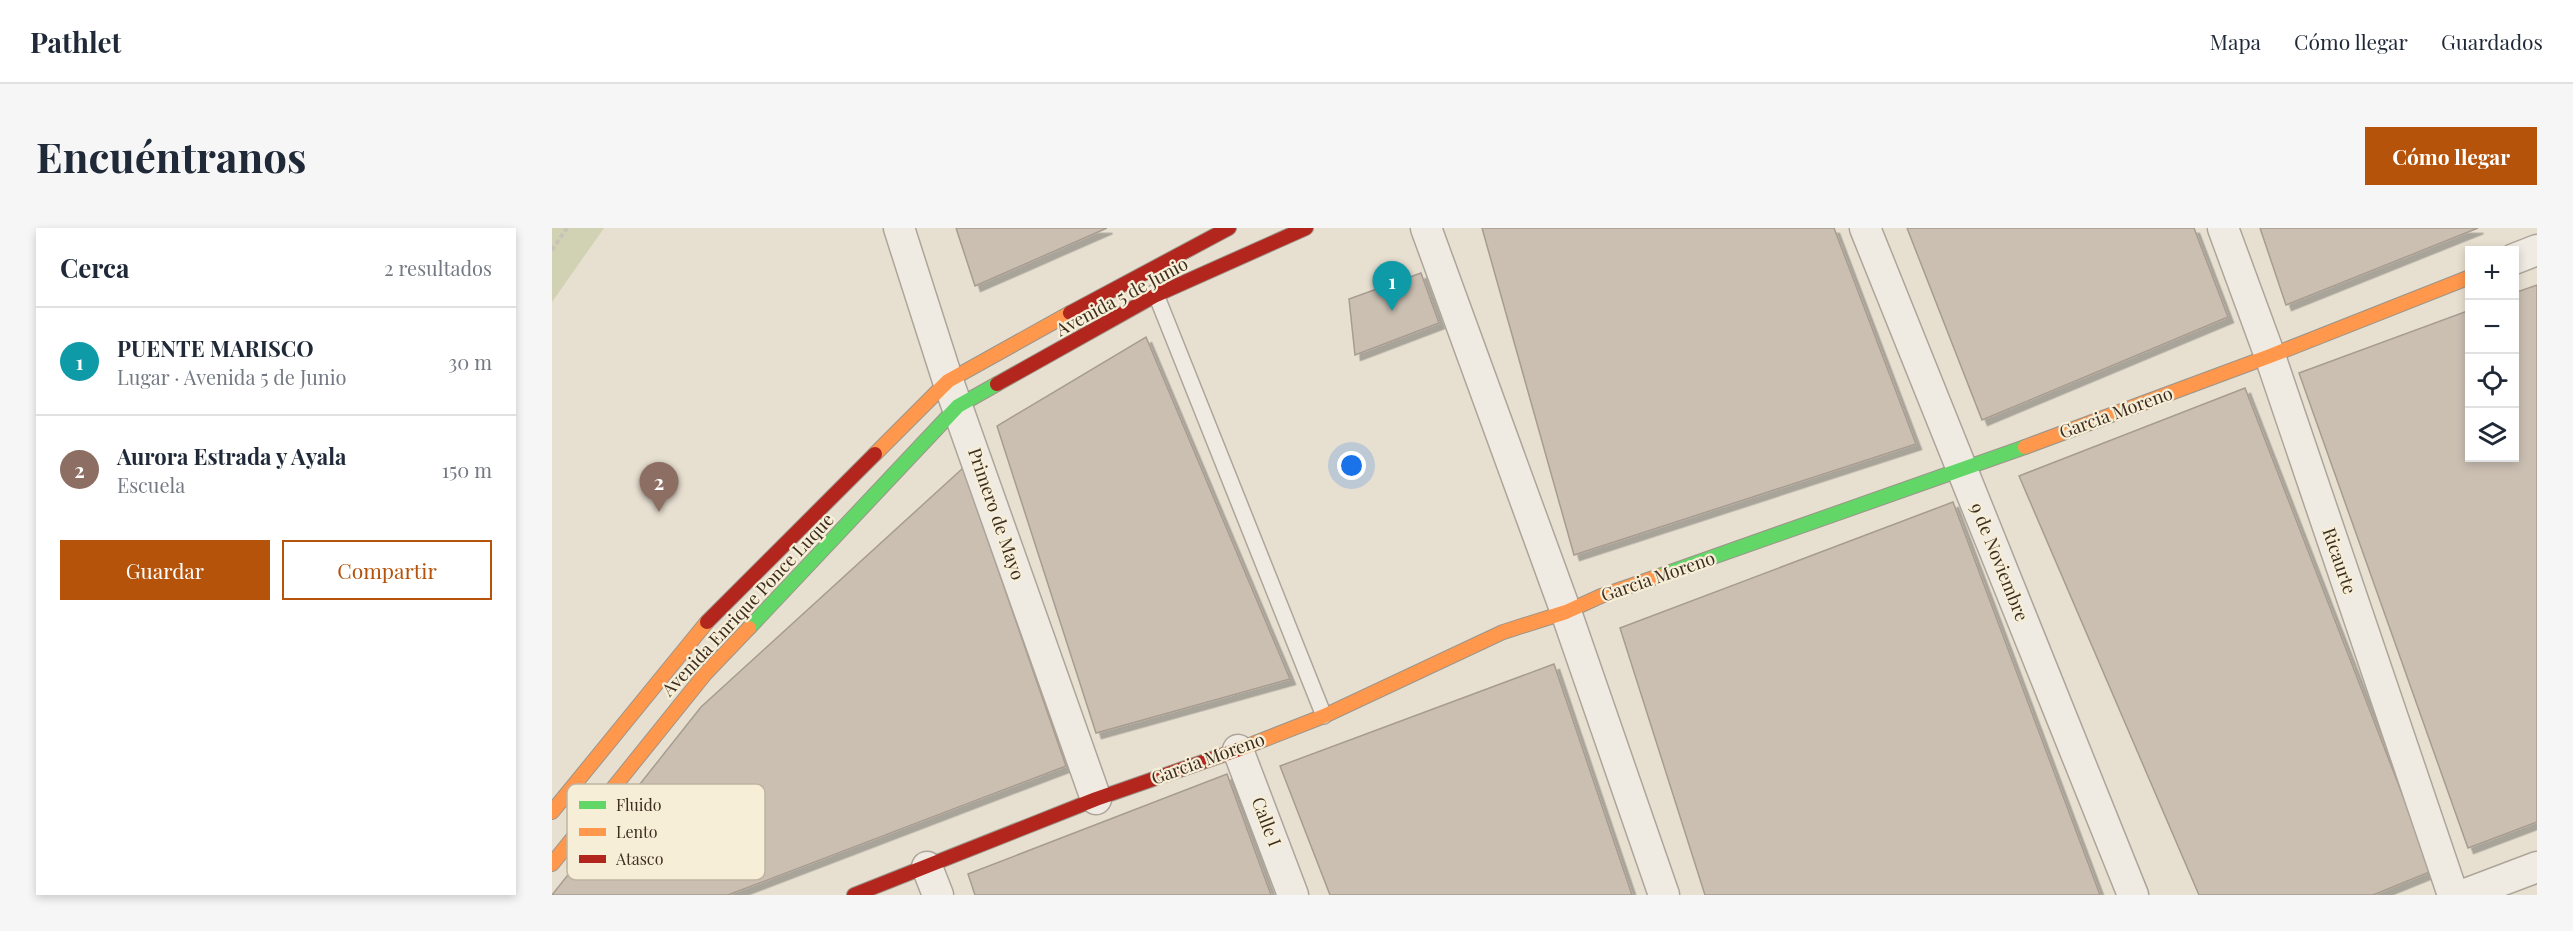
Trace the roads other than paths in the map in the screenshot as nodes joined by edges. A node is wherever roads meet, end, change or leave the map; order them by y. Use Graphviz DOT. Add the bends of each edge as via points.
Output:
graph roads {
  1 [pos="899,228"];
  2 [pos="1228,228"];
  3 [pos="1306,228"];
  4 [pos="1426,228"];
  5 [pos="1864,228"];
  6 [pos="2223,228"];
  7 [pos="2537,250"];
  8 [pos="2519,257"];
  9 [pos="1146,271"];
  10 [pos="2465,279"];
  11 [pos="1156,295"];
  12 [pos="2270,356"];
  13 [pos="953,394"];
  14 [pos="1962,470"];
  15 [pos="1566,612"];
  16 [pos="1324,716"];
  17 [pos="1238,750"];
  18 [pos="574,784"];
  19 [pos="616,784"];
  20 [pos="567,793"];
  21 [pos="1096,799"];
  22 [pos="552,812"];
  23 [pos="567,845"];
  24 [pos="552,864"];
  25 [pos="927,867"];
  26 [pos="2537,867"];
  27 [pos="854,895"];
  28 [pos="938,895"];
  29 [pos="1293,895"];
  30 [pos="1664,895"];
  31 [pos="2133,895"];
  32 [pos="2453,895"];
  33 [pos="2463,895"];
  1 -- 13 [label="street, Primero de Mayo"];
  2 -- 9 [label="main road, Avenida 5 de Junio"];
  3 -- 11 [label="main road, Avenida 5 de Junio"];
  4 -- 15 [label="street"];
  5 -- 14 [label="street, 9 de Noviembre"];
  6 -- 12 [label="street, Ricaurte"];
  7 -- 8 [label="street"];
  9 -- 11 [label="lane"];
  9 -- 13 [label="main road, Avenida 5 de Junio"];
  10 -- 12 [label="main road, Garcia Moreno"];
  11 -- 13 [label="main road, Avenida 5 de Junio"];
  11 -- 16 [label="lane"];
  12 -- 14 [label="main road, Garcia Moreno"];
  12 -- 32 [label="street, Ricaurte"];
  13 -- 18 [label="main road, Avenida Enrique Ponce Luque" via="723,604"];
  13 -- 19 [label="main road, Avenida Enrique Ponce Luque" via="705,674"];
  13 -- 21 [label="street, Primero de Mayo"];
  14 -- 15 [label="main road, Garcia Moreno" via="1601,596"];
  14 -- 31 [label="street, 9 de Noviembre"];
  15 -- 16 [label="main road, Garcia Moreno" via="1503,632"];
  15 -- 30 [label="street"];
  16 -- 17 [label="main road, Garcia Moreno"];
  17 -- 21 [label="main road, Garcia Moreno"];
  17 -- 29 [label="street, Calle I"];
  20 -- 22 [label="main road, Avenida Enrique Ponce Luque"];
  21 -- 25 [label="main road, Garcia Moreno"];
  23 -- 24 [label="main road, Avenida Enrique Ponce Luque"];
  25 -- 27 [label="main road, Garcia Moreno"];
  25 -- 28 [label="street"];
  26 -- 33 [label="street"];
}
